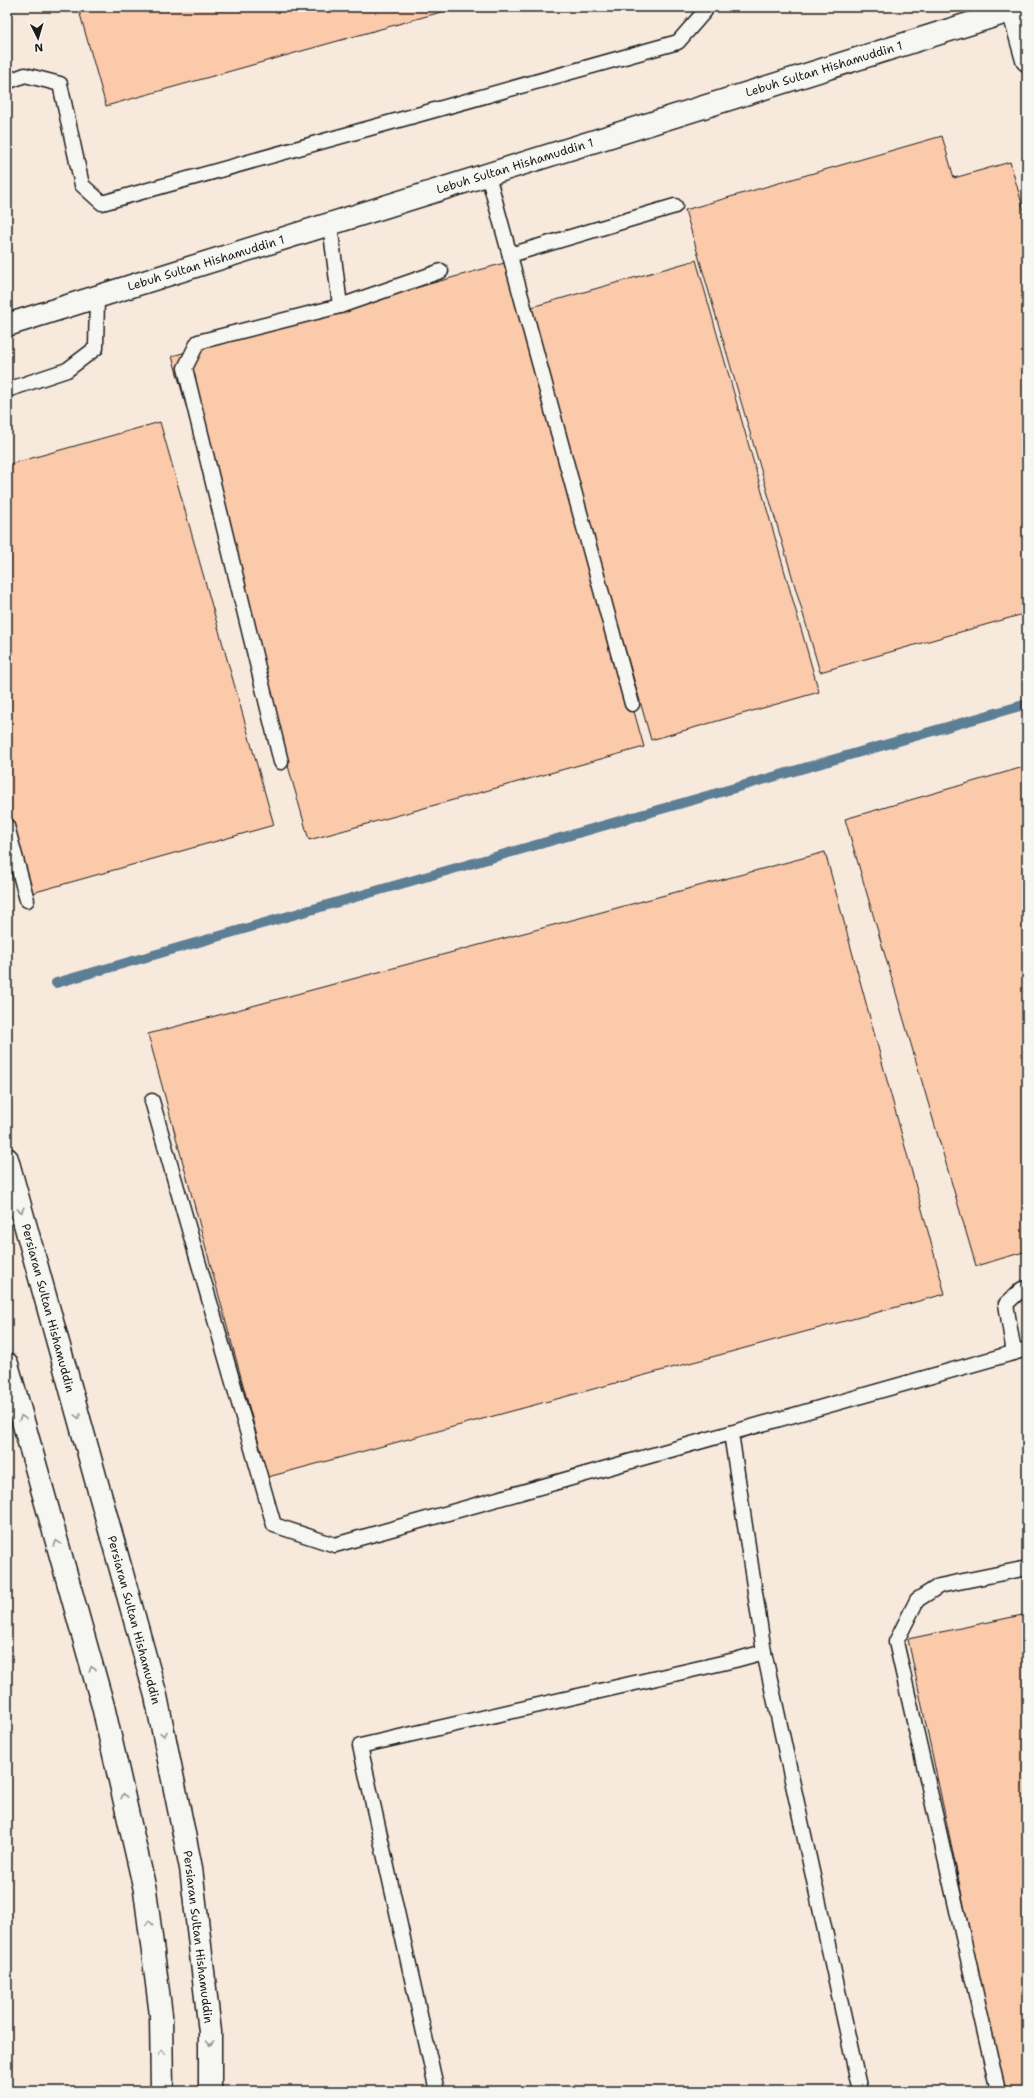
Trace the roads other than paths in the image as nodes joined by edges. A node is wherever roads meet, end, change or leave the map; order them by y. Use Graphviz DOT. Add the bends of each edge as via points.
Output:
graph roads {
  1 [pos="705,7"];
  2 [pos="1018,8"];
  3 [pos="1027,60"];
  4 [pos="7,82"];
  5 [pos="488,174"];
  6 [pos="675,206"];
  7 [pos="330,224"];
  8 [pos="510,255"];
  9 [pos="441,271"];
  10 [pos="97,297"];
  11 [pos="340,306"];
  12 [pos="7,325"];
  13 [pos="7,390"];
  14 [pos="632,704"];
  15 [pos="281,762"];
  16 [pos="7,826"];
  17 [pos="27,900"];
  18 [pos="152,1101"];
  19 [pos="7,1158"];
  20 [pos="1027,1288"];
  21 [pos="1020,1351"];
  22 [pos="7,1364"];
  23 [pos="731,1433"];
  24 [pos="1027,1568"];
  25 [pos="764,1652"];
  26 [pos="162,2091"];
  27 [pos="210,2091"];
  28 [pos="437,2091"];
  29 [pos="860,2091"];
  30 [pos="998,2091"];
  1 -- 4 [label="lane" via="705,11 678,42 102,203 82,185 60,84 25,75"];
  2 -- 3 [label="street"];
  2 -- 5 [label="street, Lebuh Sultan Hishamuddin 1"];
  5 -- 7 [label="street, Lebuh Sultan Hishamuddin 1"];
  5 -- 8 [label="lane"];
  6 -- 8 [label="lane"];
  7 -- 10 [label="street, Lebuh Sultan Hishamuddin 1"];
  7 -- 11 [label="lane"];
  8 -- 14 [label="lane"];
  9 -- 11 [label="lane"];
  10 -- 12 [label="street, Lebuh Sultan Hishamuddin 1"];
  10 -- 13 [label="lane" via="96,348 67,370"];
  11 -- 15 [label="lane" via="198,342 185,368"];
  16 -- 17 [label="lane"];
  18 -- 23 [label="lane" via="274,1525 335,1545"];
  19 -- 27 [label="street, Persiaran Sultan Hishamuddin, one-way" via="156,1696 191,1868 210,2032"];
  20 -- 21 [label="lane" via="1022,1289 1006,1304"];
  21 -- 23 [label="lane"];
  26 -- 22 [label="street, one-way" via="162,2015 145,1890 103,1706"];
  23 -- 25 [label="lane"];
  24 -- 30 [label="lane" via="939,1586 917,1600 896,1642"];
  25 -- 28 [label="lane" via="360,1746"];
  25 -- 29 [label="lane"];
}
